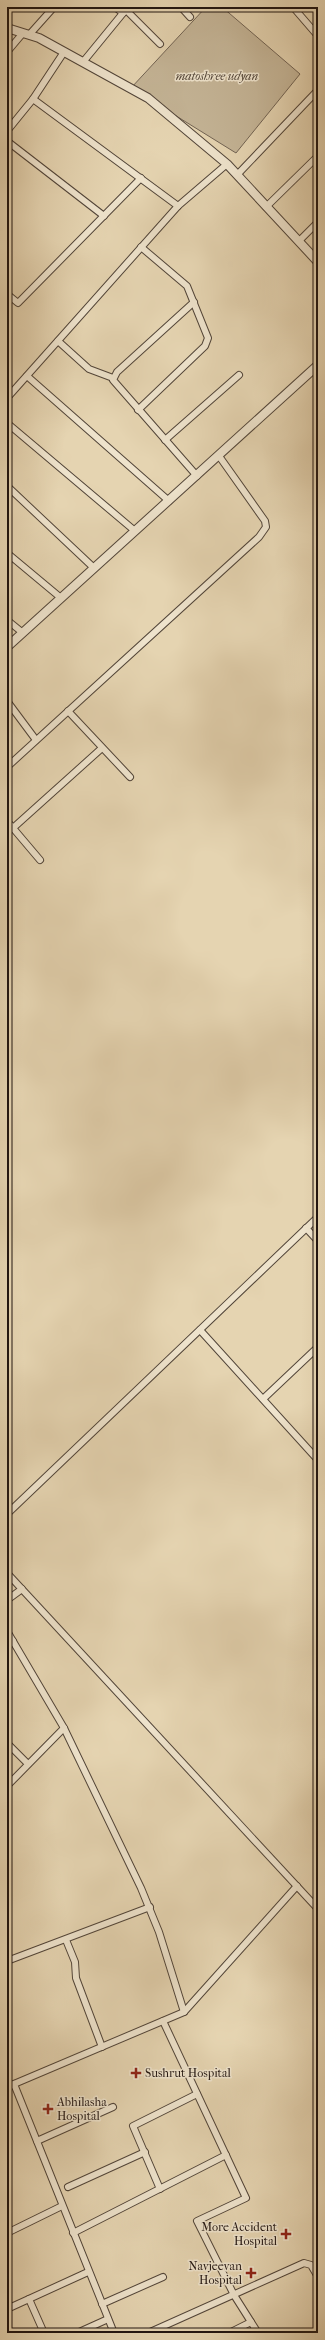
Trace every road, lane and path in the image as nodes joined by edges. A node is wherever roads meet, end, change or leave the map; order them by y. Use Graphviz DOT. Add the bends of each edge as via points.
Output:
graph roads {
  1 [pos="54,7"];
  2 [pos="115,7"];
  3 [pos="181,7"];
  4 [pos="293,7"];
  5 [pos="126,10"];
  6 [pos="190,17"];
  7 [pos="7,28"];
  8 [pos="316,28"];
  9 [pos="26,34"];
  10 [pos="318,36"];
  11 [pos="160,44"];
  12 [pos="7,52"];
  13 [pos="64,52"];
  14 [pos="83,62"];
  15 [pos="318,90"];
  16 [pos="33,99"];
  17 [pos="7,131"];
  18 [pos="7,141"];
  19 [pos="318,156"];
  20 [pos="227,164"];
  21 [pos="237,175"];
  22 [pos="141,178"];
  23 [pos="178,206"];
  24 [pos="266,207"];
  25 [pos="104,216"];
  26 [pos="318,222"];
  27 [pos="299,241"];
  28 [pos="142,247"];
  29 [pos="318,262"];
  30 [pos="7,294"];
  31 [pos="194,302"];
  32 [pos="58,341"];
  33 [pos="318,365"];
  34 [pos="239,375"];
  35 [pos="27,376"];
  36 [pos="113,378"];
  37 [pos="7,387"];
  38 [pos="13,392"];
  39 [pos="7,398"];
  40 [pos="138,410"];
  41 [pos="7,423"];
  42 [pos="165,440"];
  43 [pos="219,456"];
  44 [pos="197,476"];
  45 [pos="7,486"];
  46 [pos="169,501"];
  47 [pos="135,531"];
  48 [pos="7,553"];
  49 [pos="94,568"];
  50 [pos="61,598"];
  51 [pos="7,620"];
  52 [pos="23,633"];
  53 [pos="7,647"];
  54 [pos="7,701"];
  55 [pos="68,711"];
  56 [pos="36,740"];
  57 [pos="102,748"];
  58 [pos="7,767"];
  59 [pos="130,777"];
  60 [pos="7,821"];
  61 [pos="13,828"];
  62 [pos="40,860"];
  63 [pos="318,1217"];
  64 [pos="306,1228"];
  65 [pos="318,1241"];
  66 [pos="200,1330"];
  67 [pos="318,1347"];
  68 [pos="263,1399"];
  69 [pos="318,1460"];
  70 [pos="7,1514"];
  71 [pos="7,1573"];
  72 [pos="22,1589"];
  73 [pos="7,1600"];
  74 [pos="7,1631"];
  75 [pos="13,1641"];
  76 [pos="7,1646"];
  77 [pos="64,1728"];
  78 [pos="7,1742"];
  79 [pos="28,1764"];
  80 [pos="7,1786"];
  81 [pos="297,1886"];
  82 [pos="150,1908"];
  83 [pos="318,1908"];
  84 [pos="66,1940"];
  85 [pos="7,1962"];
  86 [pos="184,2012"];
  87 [pos="163,2020"];
  88 [pos="102,2047"];
  89 [pos="14,2084"];
  90 [pos="7,2088"];
  91 [pos="197,2094"];
  92 [pos="113,2107"];
  93 [pos="37,2141"];
  94 [pos="145,2152"];
  95 [pos="226,2155"];
  96 [pos="68,2187"];
  97 [pos="160,2189"];
  98 [pos="62,2206"];
  99 [pos="7,2232"];
  100 [pos="73,2233"];
  101 [pos="88,2272"];
  102 [pos="163,2277"];
  103 [pos="318,2277"];
  104 [pos="234,2295"];
  105 [pos="29,2299"];
  106 [pos="102,2304"];
  107 [pos="7,2309"];
  108 [pos="108,2319"];
  109 [pos="251,2322"];
  110 [pos="44,2333"];
  111 [pos="77,2333"];
  112 [pos="114,2333"];
  113 [pos="148,2333"];
  114 [pos="229,2333"];
  115 [pos="258,2333"];
  1 -- 9 [label="street"];
  2 -- 5 [label="street"];
  3 -- 6 [label="street"];
  4 -- 8 [label="street"];
  5 -- 11 [label="street"];
  5 -- 14 [label="street"];
  7 -- 9 [label="street"];
  8 -- 10 [label="street"];
  9 -- 12 [label="street"];
  9 -- 13 [label="street"];
  13 -- 14 [label="street"];
  13 -- 16 [label="street"];
  14 -- 20 [label="street" via="148,98"];
  15 -- 21 [label="street"];
  16 -- 17 [label="street"];
  16 -- 22 [label="street"];
  18 -- 25 [label="street"];
  19 -- 24 [label="street"];
  20 -- 21 [label="street"];
  20 -- 23 [label="street"];
  21 -- 24 [label="street"];
  22 -- 23 [label="street"];
  22 -- 25 [label="street"];
  23 -- 28 [label="street"];
  24 -- 27 [label="street"];
  25 -- 30 [label="street" via="18,303"];
  26 -- 27 [label="street"];
  27 -- 29 [label="street"];
  28 -- 31 [label="street" via="183,280"];
  28 -- 32 [label="street"];
  31 -- 36 [label="street"];
  31 -- 40 [label="street" via="208,342"];
  32 -- 35 [label="street"];
  32 -- 36 [label="street" via="89,369"];
  33 -- 43 [label="street"];
  34 -- 42 [label="street"];
  35 -- 38 [label="street"];
  35 -- 46 [label="street"];
  36 -- 40 [label="street" via="115,384"];
  37 -- 38 [label="street"];
  38 -- 39 [label="street"];
  40 -- 42 [label="street"];
  41 -- 47 [label="street"];
  42 -- 44 [label="street"];
  43 -- 44 [label="street"];
  43 -- 55 [label="street" via="265,521 266,527 259,537"];
  44 -- 46 [label="street"];
  45 -- 49 [label="street"];
  46 -- 47 [label="street"];
  47 -- 49 [label="street"];
  48 -- 50 [label="street"];
  49 -- 50 [label="street"];
  50 -- 52 [label="street"];
  51 -- 52 [label="street"];
  52 -- 53 [label="street"];
  54 -- 56 [label="street"];
  55 -- 56 [label="street"];
  55 -- 57 [label="street"];
  56 -- 58 [label="street"];
  57 -- 59 [label="street"];
  57 -- 61 [label="street"];
  60 -- 61 [label="street"];
  61 -- 62 [label="street"];
  63 -- 64 [label="street"];
  64 -- 65 [label="street"];
  64 -- 66 [label="street"];
  66 -- 68 [label="street"];
  66 -- 70 [label="street"];
  67 -- 68 [label="street"];
  68 -- 69 [label="street"];
  71 -- 72 [label="street"];
  72 -- 73 [label="street"];
  72 -- 81 [label="street"];
  74 -- 75 [label="street"];
  75 -- 76 [label="street"];
  75 -- 77 [label="street"];
  77 -- 79 [label="street"];
  77 -- 82 [label="street"];
  78 -- 79 [label="street"];
  79 -- 80 [label="street"];
  81 -- 83 [label="street"];
  81 -- 86 [label="street"];
  82 -- 84 [label="street"];
  82 -- 86 [label="street"];
  84 -- 85 [label="street"];
  84 -- 88 [label="street" via="75,1962 76,1978"];
  86 -- 87 [label="street"];
  87 -- 88 [label="street"];
  87 -- 91 [label="street"];
  88 -- 89 [label="street"];
  89 -- 90 [label="street"];
  89 -- 93 [label="street"];
  91 -- 94 [label="street" via="133,2126"];
  91 -- 95 [label="street"];
  92 -- 93 [label="street"];
  93 -- 98 [label="street"];
  94 -- 96 [label="street"];
  94 -- 97 [label="street"];
  95 -- 97 [label="street"];
  95 -- 104 [label="street" via="246,2198 198,2221"];
  97 -- 100 [label="street"];
  98 -- 99 [label="street"];
  98 -- 100 [label="street"];
  100 -- 101 [label="street"];
  101 -- 105 [label="street"];
  101 -- 106 [label="street"];
  102 -- 106 [label="street"];
  103 -- 104 [label="street" via="311,2265 304,2263"];
  104 -- 109 [label="street"];
  104 -- 113 [label="street"];
  105 -- 107 [label="street"];
  105 -- 110 [label="street"];
  106 -- 108 [label="street"];
  108 -- 111 [label="street"];
  108 -- 112 [label="street"];
  109 -- 114 [label="street"];
  109 -- 115 [label="street"];
}
